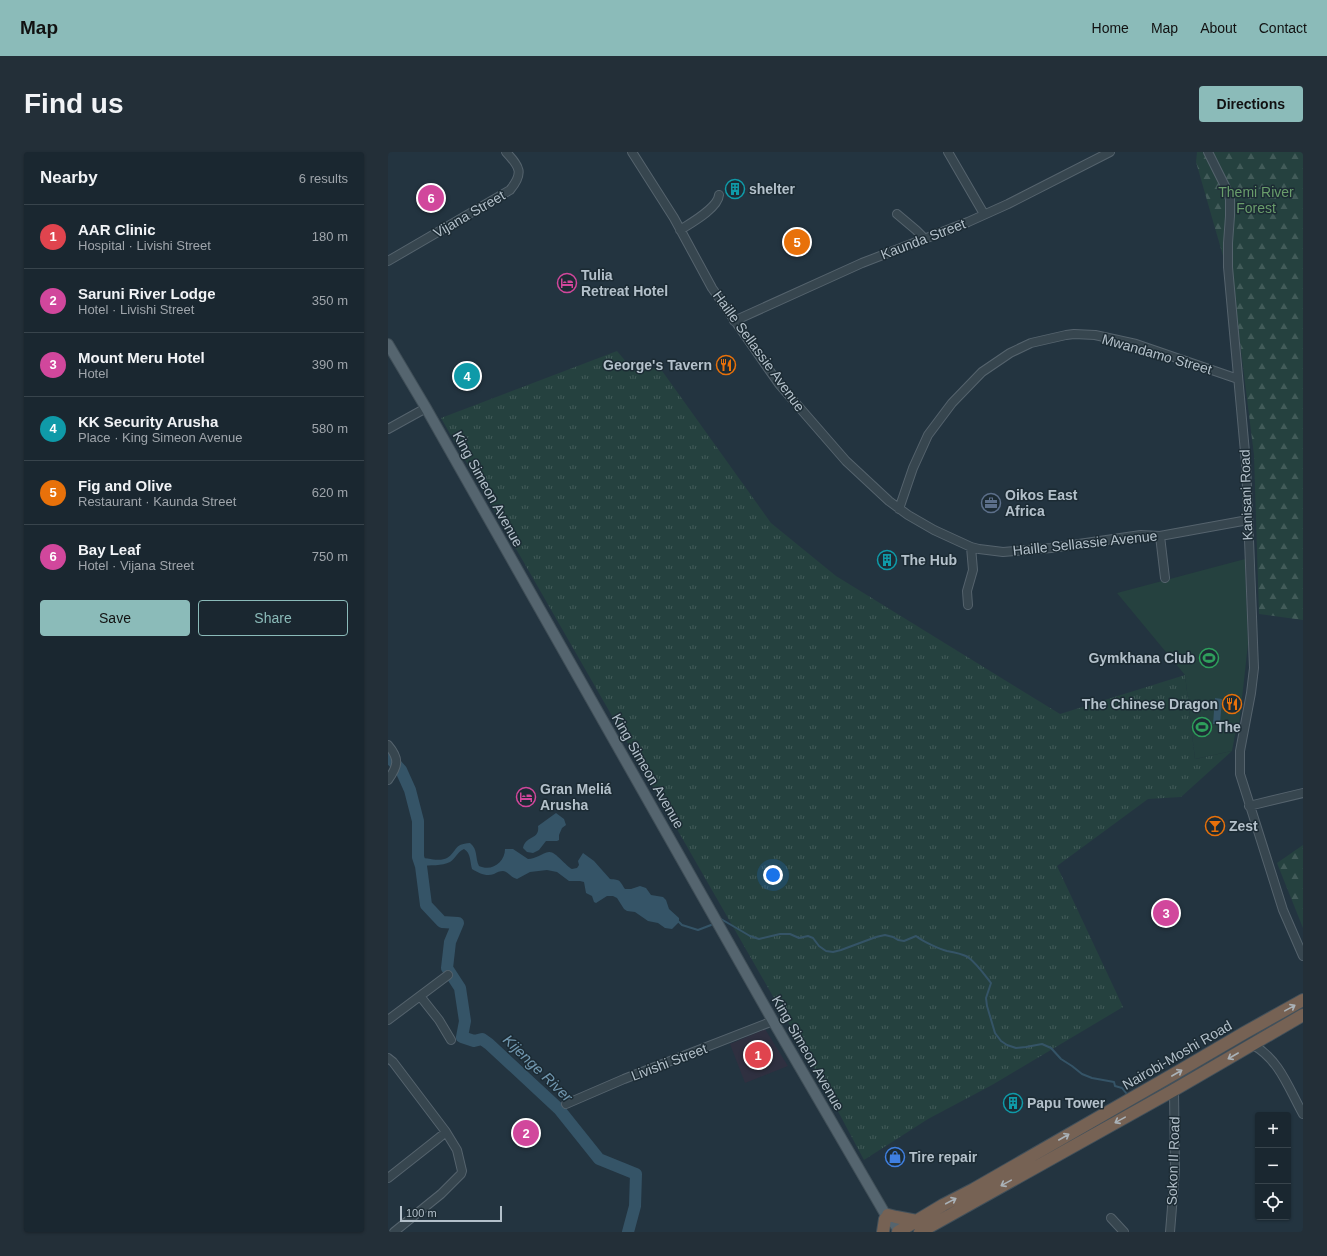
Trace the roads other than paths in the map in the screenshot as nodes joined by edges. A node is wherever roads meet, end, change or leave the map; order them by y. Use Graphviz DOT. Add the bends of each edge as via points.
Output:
graph roads {
  1 [pos="506,152"];
  2 [pos="632,152"];
  3 [pos="948,152"];
  4 [pos="1110,152"];
  5 [pos="1208,152"];
  6 [pos="718,195"];
  7 [pos="897,214"];
  8 [pos="984,214"];
  9 [pos="680,230"];
  10 [pos="924,238"];
  11 [pos="388,261"];
  12 [pos="734,321"];
  13 [pos="388,344"];
  14 [pos="1238,379"];
  15 [pos="426,408"];
  16 [pos="388,429"];
  17 [pos="899,509"];
  18 [pos="1248,520"];
  19 [pos="1160,536"];
  20 [pos="972,547"];
  21 [pos="1165,578"];
  22 [pos="968,606"];
  23 [pos="388,745"];
  24 [pos="388,780"];
  25 [pos="1303,793"];
  26 [pos="1249,806"];
  27 [pos="1303,956"];
  28 [pos="448,975"];
  29 [pos="420,996"];
  30 [pos="1303,1000"];
  31 [pos="1303,1015"];
  32 [pos="388,1020"];
  33 [pos="773,1021"];
  34 [pos="451,1040"];
  35 [pos="1253,1045"];
  36 [pos="388,1058"];
  37 [pos="1174,1090"];
  38 [pos="566,1104"];
  39 [pos="1303,1114"];
  40 [pos="446,1132"];
  41 [pos="388,1178"];
  42 [pos="886,1215"];
  43 [pos="1111,1218"];
  44 [pos="918,1226"];
  45 [pos="394,1232"];
  46 [pos="883,1232"];
  47 [pos="891,1232"];
  48 [pos="899,1232"];
  49 [pos="1124,1232"];
  50 [pos="1170,1232"];
  1 -- 11 [label="street, Vijana Street" via="520,174 510,190"];
  2 -- 9 [label="street, Haille Sellassie Avenue"];
  3 -- 8 [label="street"];
  4 -- 8 [label="street, Kaunda Street" via="1036,191"];
  5 -- 14 [label="street, Kanisani Road" via="1230,199 1228,267"];
  6 -- 9 [label="street" via="713,207"];
  7 -- 10 [label="street"];
  8 -- 10 [label="street, Kaunda Street"];
  9 -- 12 [label="street, Haille Sellassie Avenue" via="704,275"];
  10 -- 12 [label="street, Kaunda Street"];
  12 -- 17 [label="street, Haille Sellassie Avenue" via="779,384 813,424 874,488"];
  13 -- 15 [label="main road, King Simeon Avenue"];
  14 -- 17 [label="street, Mwandamo Street" via="1136,344 1095,335 1070,334 1031,343 1010,353 982,372 952,403 928,435"];
  14 -- 18 [label="street, Kanisani Road" via="1246,463"];
  15 -- 16 [label="street"];
  15 -- 33 [label="main road, King Simeon Avenue"];
  17 -- 20 [label="street, Haille Sellassie Avenue" via="934,530"];
  18 -- 19 [label="street, Haille Sellassie Avenue"];
  18 -- 26 [label="street, Kanisani Road" via="1254,668 1240,751 1240,774"];
  19 -- 20 [label="street, Haille Sellassie Avenue" via="1141,536 1020,551 992,551"];
  19 -- 21 [label="street"];
  20 -- 22 [label="street" via="973,570 968,591"];
  23 -- 24 [label="street" via="397,760 394,772"];
  25 -- 26 [label="street"];
  26 -- 27 [label="street, Kanisani Road" via="1262,839 1283,910"];
  28 -- 29 [label="street"];
  29 -- 32 [label="street"];
  29 -- 34 [label="street"];
  44 -- 30 [label="highway, Nairobi-Moshi Road, one-way" via="943,1205"];
  31 -- 35 [label="highway, Nairobi-Moshi Road"];
  33 -- 38 [label="street, Livishi Street"];
  33 -- 42 [label="main road, King Simeon Avenue"];
  35 -- 37 [label="highway, Nairobi-Moshi Road, one-way"];
  35 -- 39 [label="street" via="1273,1060"];
  36 -- 40 [label="street"];
  37 -- 44 [label="highway, Nairobi-Moshi Road, one-way"];
  37 -- 50 [label="street, Sokon II Road" via="1175,1170"];
  40 -- 41 [label="street"];
  40 -- 45 [label="street" via="457,1150 462,1167 460,1174 441,1194"];
  42 -- 44 [label="highway"];
  42 -- 46 [label="highway"];
  42 -- 47 [label="main road"];
  42 -- 48 [label="main road"];
  43 -- 49 [label="street"];
  44 -- 48 [label="highway, Nairobi-Moshi Road"];
}
